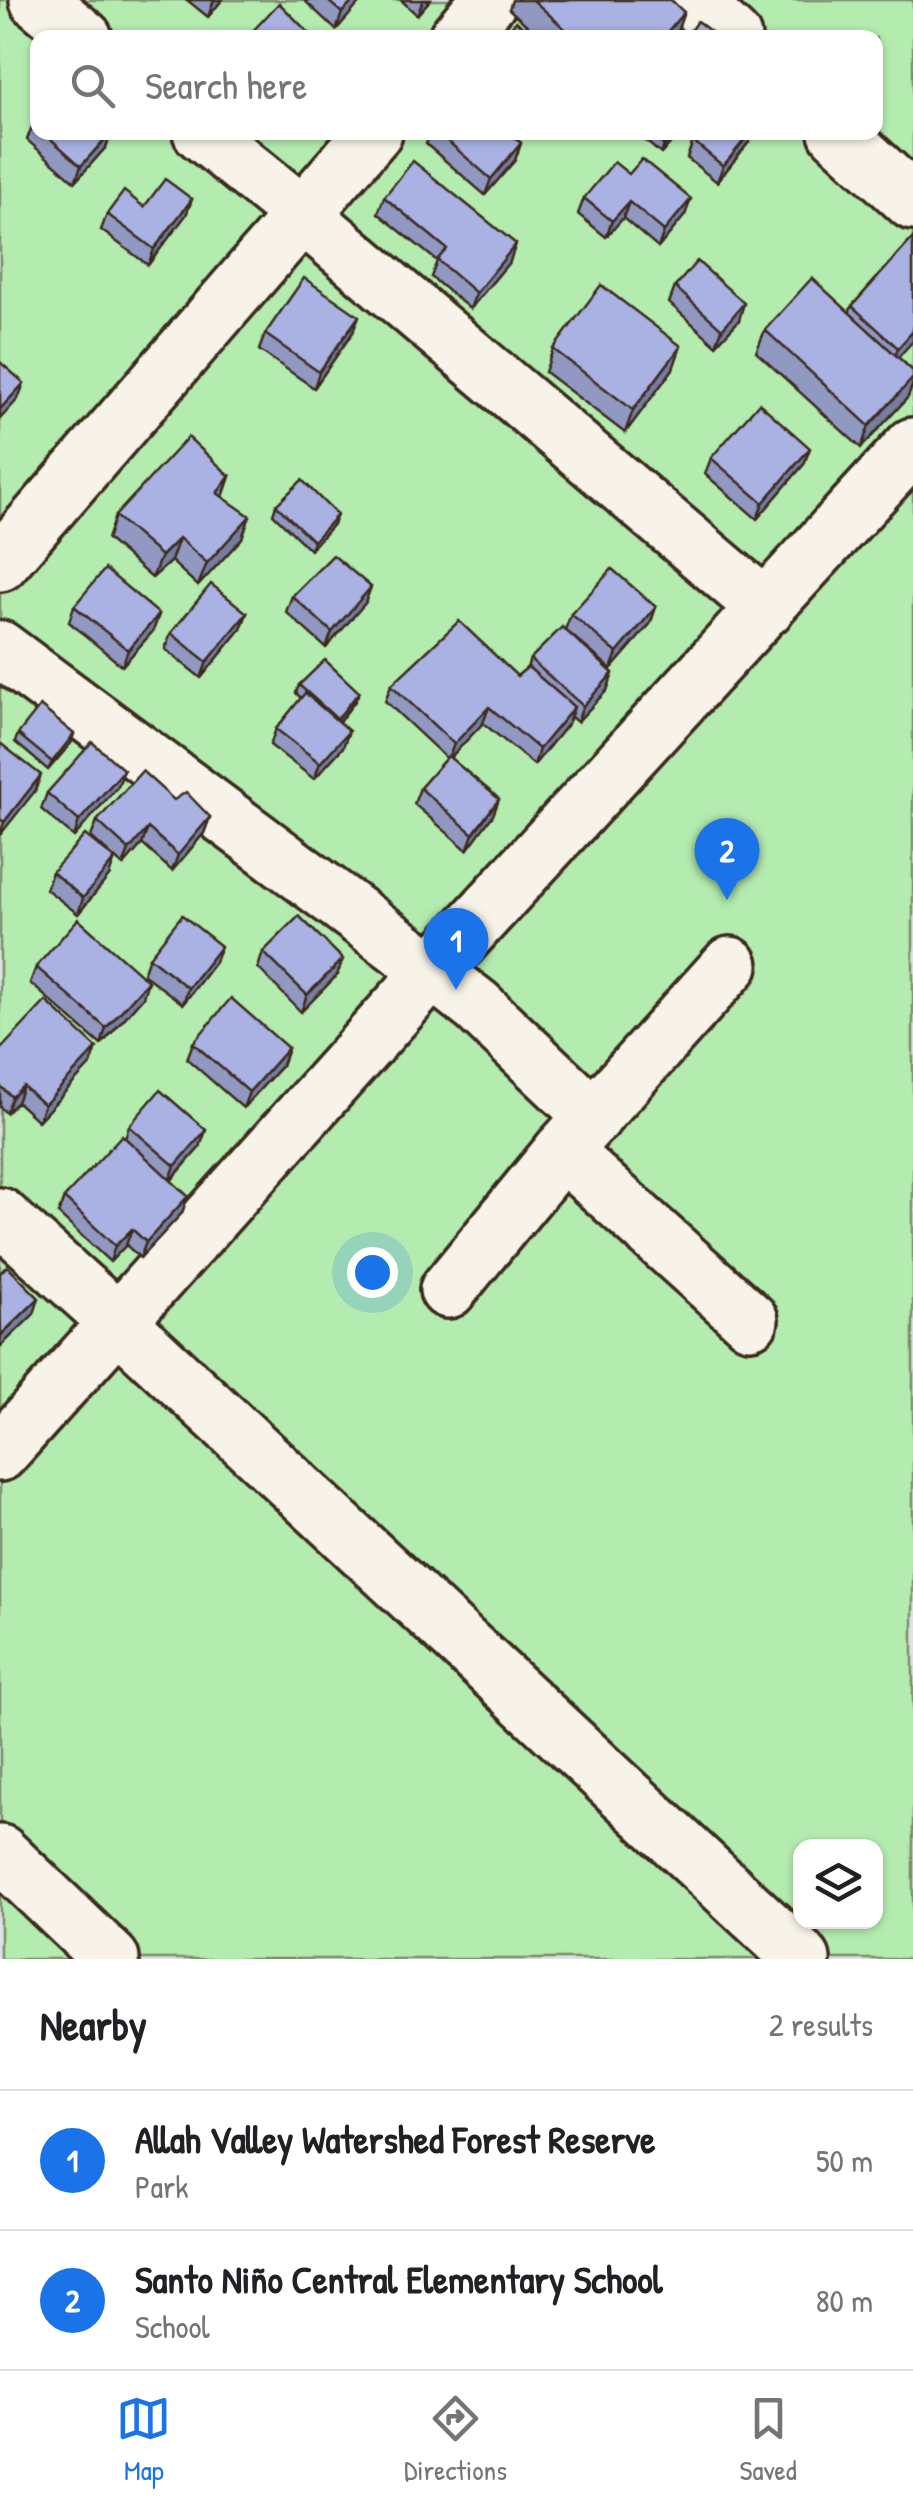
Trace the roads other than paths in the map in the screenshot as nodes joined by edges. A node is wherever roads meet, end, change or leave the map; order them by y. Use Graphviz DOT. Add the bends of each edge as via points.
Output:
graph roads {
  1 [pos="38,0"];
  2 [pos="490,0"];
  3 [pos="692,0"];
  4 [pos="74,30"];
  5 [pos="464,30"];
  6 [pos="724,30"];
  7 [pos="211,140"];
  8 [pos="367,140"];
  9 [pos="846,140"];
  10 [pos="913,202"];
  11 [pos="302,215"];
  12 [pos="913,446"];
  13 [pos="0,563"];
  14 [pos="766,608"];
  15 [pos="0,649"];
  16 [pos="730,965"];
  17 [pos="432,971"];
  18 [pos="578,1134"];
  19 [pos="0,1216"];
  20 [pos="448,1290"];
  21 [pos="750,1320"];
  22 [pos="118,1322"];
  23 [pos="0,1453"];
  24 [pos="0,1853"];
  25 [pos="111,1959"];
  26 [pos="802,1959"];
  1 -- 4 [label="street"];
  2 -- 5 [label="street"];
  3 -- 6 [label="street"];
  7 -- 11 [label="street"];
  8 -- 11 [label="street"];
  9 -- 10 [label="street"];
  11 -- 13 [label="street"];
  11 -- 14 [label="street"];
  12 -- 14 [label="street"];
  14 -- 17 [label="street"];
  15 -- 17 [label="street"];
  16 -- 18 [label="street"];
  17 -- 18 [label="street" via="477,1006"];
  17 -- 22 [label="street"];
  18 -- 20 [label="street"];
  18 -- 21 [label="street"];
  19 -- 22 [label="street"];
  22 -- 23 [label="street"];
  22 -- 26 [label="street"];
  24 -- 25 [label="street"];
}
